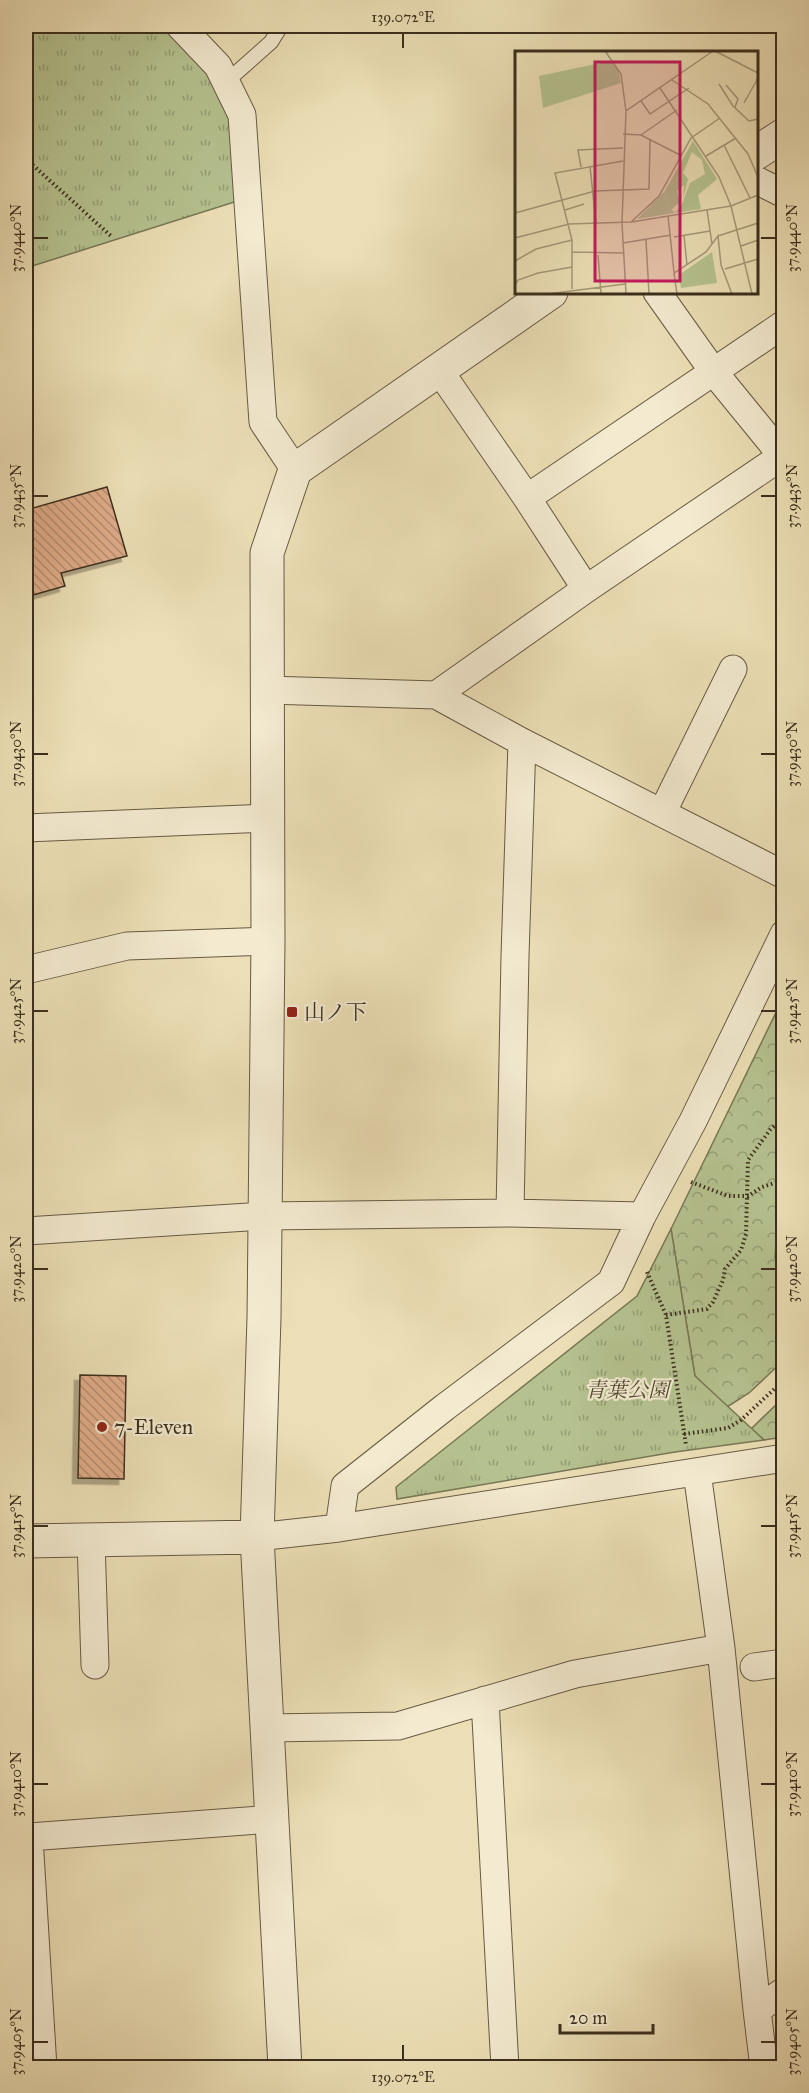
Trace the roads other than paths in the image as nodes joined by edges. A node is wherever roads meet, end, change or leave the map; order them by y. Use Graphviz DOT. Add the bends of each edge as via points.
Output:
graph roads {
  1 [pos="180,26"];
  2 [pos="264,26"];
  3 [pos="281,26"];
  4 [pos="271,42"];
  5 [pos="226,82"];
  6 [pos="783,135"];
  7 [pos="758,152"];
  8 [pos="758,181"];
  9 [pos="783,194"];
  10 [pos="548,294"];
  11 [pos="658,294"];
  12 [pos="783,324"];
  13 [pos="439,370"];
  14 [pos="713,371"];
  15 [pos="782,457"];
  16 [pos="295,470"];
  17 [pos="527,498"];
  18 [pos="586,589"];
  19 [pos="733,669"];
  20 [pos="267,690"];
  21 [pos="436,695"];
  22 [pos="522,742"];
  23 [pos="662,813"];
  24 [pos="267,818"];
  25 [pos="26,828"];
  26 [pos="783,875"];
  27 [pos="783,934"];
  28 [pos="268,940"];
  29 [pos="26,970"];
  30 [pos="510,1213"];
  31 [pos="265,1216"];
  32 [pos="637,1227"];
  33 [pos="26,1231"];
  34 [pos="783,1458"];
  35 [pos="692,1463"];
  36 [pos="339,1528"];
  37 [pos="257,1537"];
  38 [pos="91,1540"];
  39 [pos="26,1541"];
  40 [pos="721,1648"];
  41 [pos="783,1663"];
  42 [pos="95,1665"];
  43 [pos="754,1667"];
  44 [pos="485,1701"];
  45 [pos="267,1728"];
  46 [pos="272,1819"];
  47 [pos="27,1836"];
  48 [pos="783,1990"];
  49 [pos="757,2010"];
  50 [pos="43,2067"];
  51 [pos="285,2067"];
  52 [pos="505,2067"];
  53 [pos="764,2067"];
  1 -- 5 [label="street" via="218,66"];
  2 -- 4 [label="lane"];
  3 -- 4 [label="lane"];
  4 -- 5 [label="lane"];
  5 -- 16 [label="street" via="242,115 262,422"];
  6 -- 7 [label="street"];
  8 -- 9 [label="street"];
  10 -- 13 [label="street"];
  11 -- 14 [label="street"];
  12 -- 14 [label="street"];
  13 -- 16 [label="street"];
  13 -- 17 [label="street"];
  14 -- 15 [label="street"];
  14 -- 17 [label="street"];
  15 -- 18 [label="street"];
  16 -- 20 [label="street" via="267,553"];
  17 -- 18 [label="street"];
  18 -- 21 [label="street"];
  19 -- 23 [label="street"];
  20 -- 21 [label="street"];
  20 -- 24 [label="street"];
  21 -- 22 [label="street"];
  22 -- 23 [label="street"];
  22 -- 30 [label="street"];
  23 -- 26 [label="street"];
  24 -- 25 [label="street"];
  24 -- 28 [label="street"];
  27 -- 32 [label="street"];
  28 -- 29 [label="street" via="128,946"];
  28 -- 31 [label="street"];
  30 -- 31 [label="street"];
  30 -- 32 [label="street"];
  31 -- 33 [label="street"];
  31 -- 37 [label="street"];
  32 -- 36 [label="street" via="611,1282 345,1486"];
  34 -- 35 [label="street"];
  35 -- 36 [label="street"];
  35 -- 40 [label="street"];
  36 -- 37 [label="street"];
  37 -- 38 [label="street"];
  37 -- 45 [label="street"];
  38 -- 39 [label="street"];
  38 -- 42 [label="street"];
  40 -- 44 [label="street" via="576,1674"];
  40 -- 49 [label="street"];
  41 -- 43 [label="street"];
  44 -- 45 [label="street" via="398,1726"];
  44 -- 52 [label="street"];
  45 -- 46 [label="street"];
  46 -- 47 [label="street"];
  46 -- 51 [label="street"];
  47 -- 50 [label="street"];
  48 -- 49 [label="street"];
  49 -- 53 [label="street"];
}
